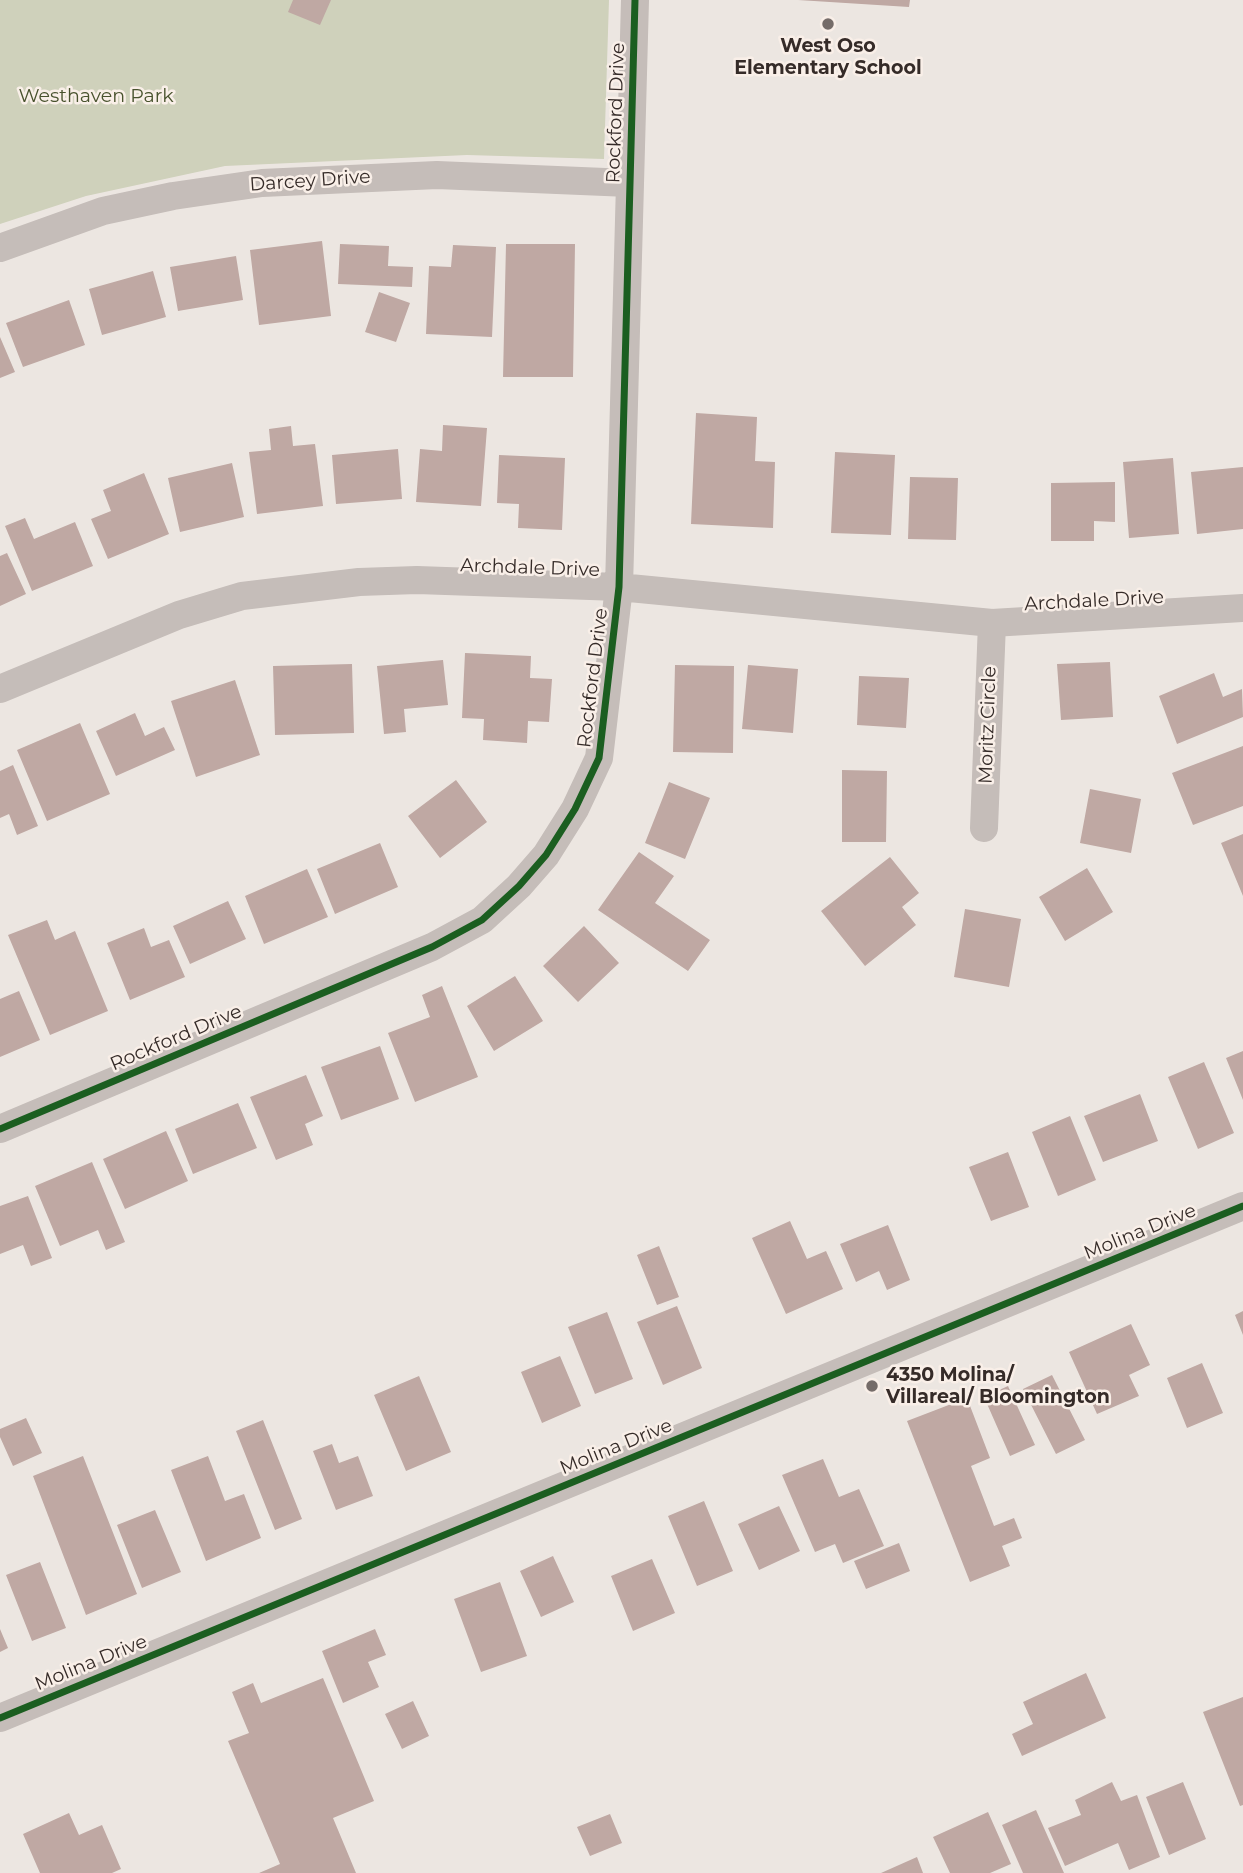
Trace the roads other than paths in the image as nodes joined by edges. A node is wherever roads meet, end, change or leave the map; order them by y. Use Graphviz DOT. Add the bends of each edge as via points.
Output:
graph roads {
  1 [pos="635,0"];
  2 [pos="629,183"];
  3 [pos="0,248"];
  4 [pos="619,587"];
  5 [pos="1243,608"];
  6 [pos="992,623"];
  7 [pos="0,689"];
  8 [pos="984,828"];
  9 [pos="0,1129"];
  10 [pos="1243,1206"];
  11 [pos="0,1718"];
  1 -- 2 [label="street, Rockford Drive"];
  2 -- 3 [label="street, Darcey Drive" via="438,175 262,183 103,211"];
  2 -- 4 [label="street, Rockford Drive"];
  4 -- 6 [label="street, Archdale Drive"];
  4 -- 7 [label="street, Archdale Drive" via="417,580 307,586 242,596 179,615"];
  4 -- 9 [label="street, Rockford Drive" via="599,758 546,855 482,920 432,947"];
  5 -- 6 [label="street, Archdale Drive"];
  6 -- 8 [label="street, Moritz Circle"];
  10 -- 11 [label="street, Molina Drive"];
}
